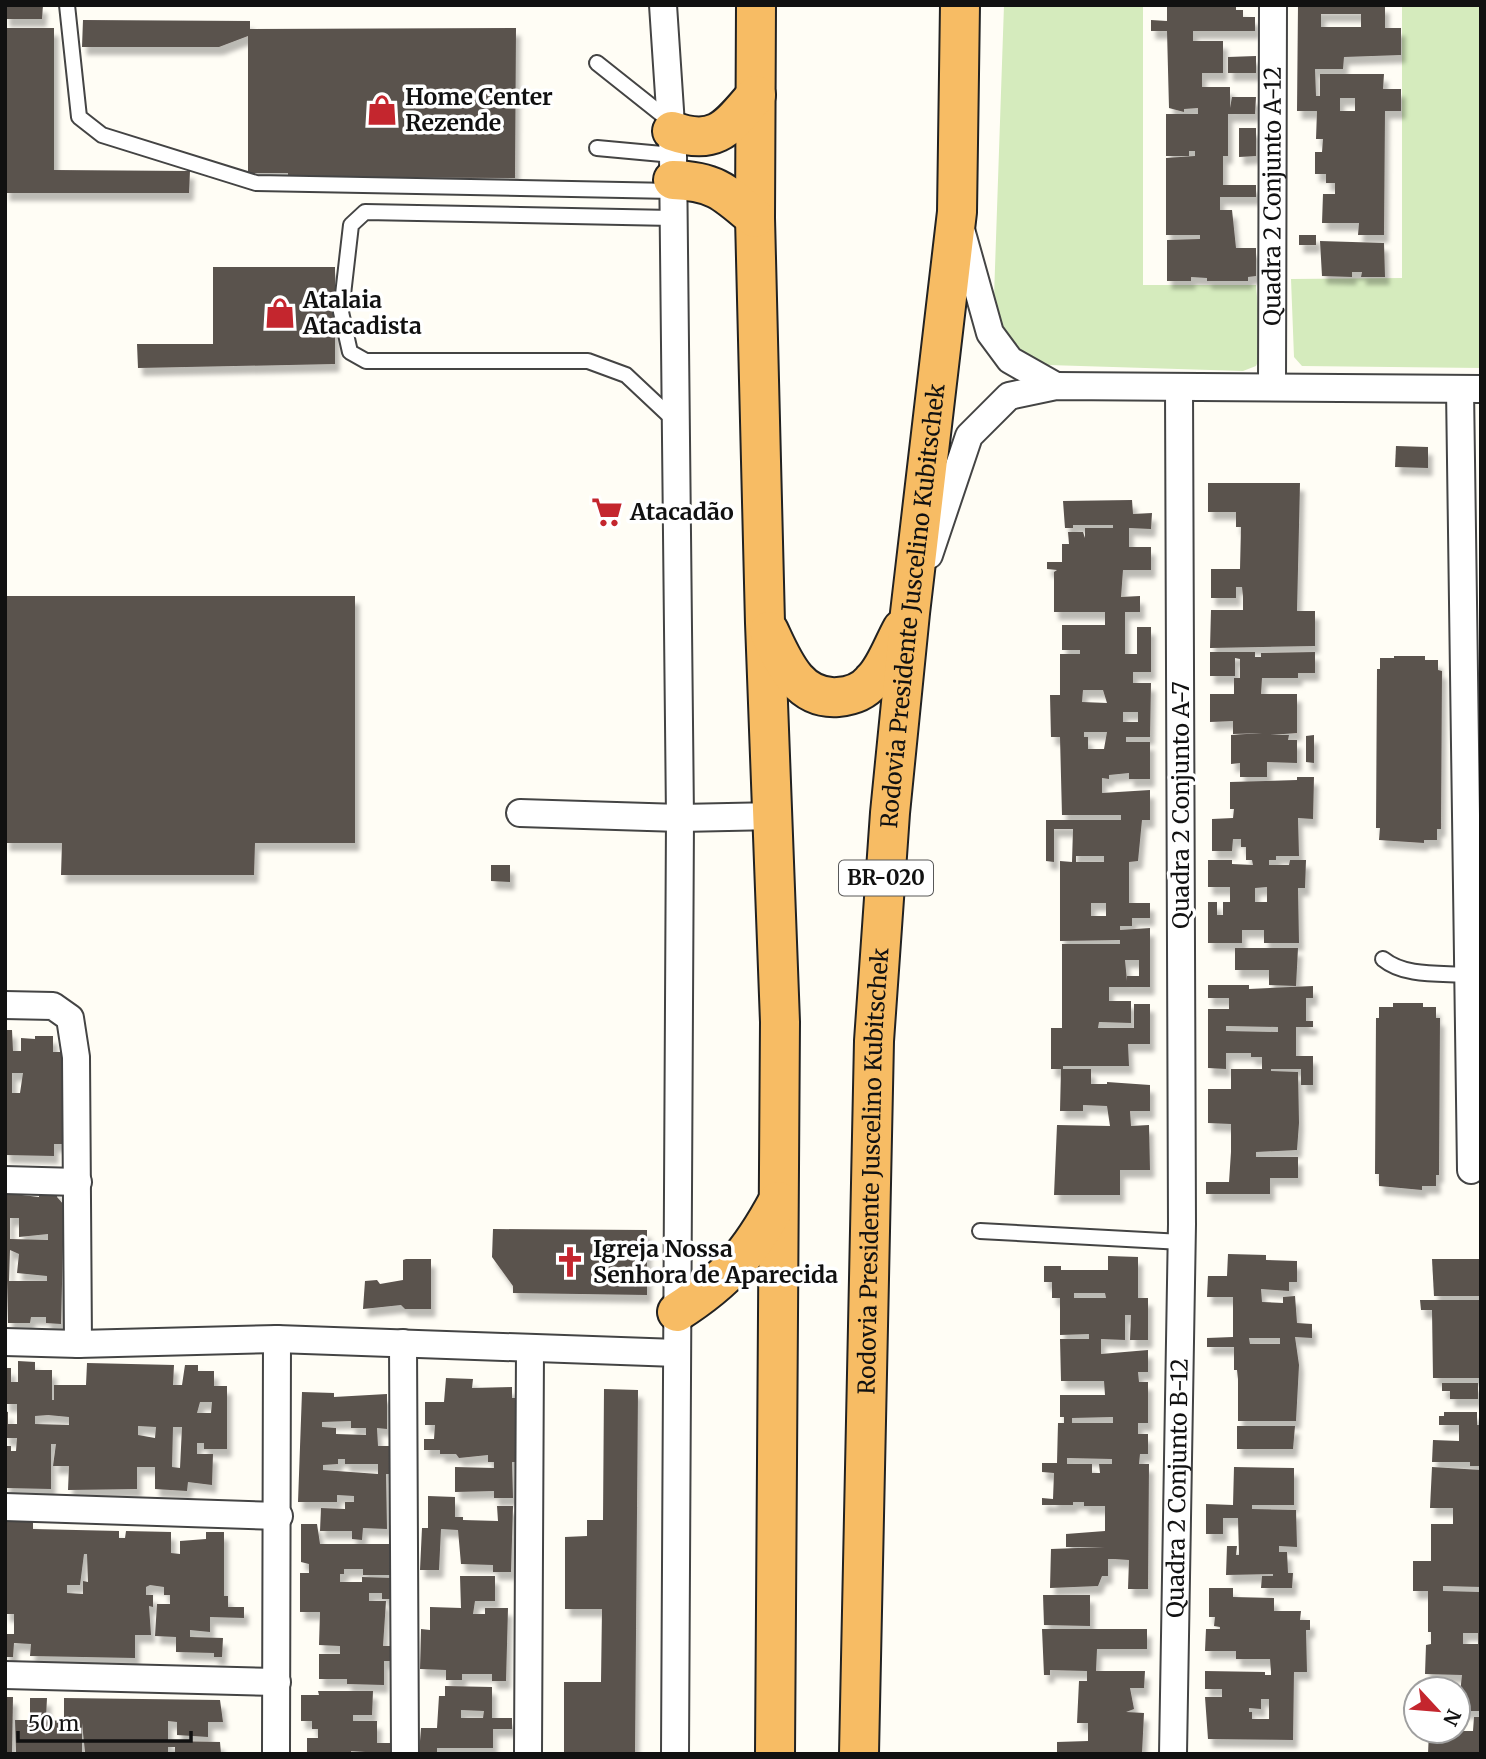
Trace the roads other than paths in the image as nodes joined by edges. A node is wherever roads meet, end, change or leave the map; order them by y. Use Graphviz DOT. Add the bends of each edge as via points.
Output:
graph roads {
  1 [pos="67,5"];
  2 [pos="663,5"];
  3 [pos="755,5"];
  4 [pos="1273,5"];
  5 [pos="962,11"];
  6 [pos="597,63"];
  7 [pos="756,95"];
  8 [pos="597,148"];
  9 [pos="673,156"];
  10 [pos="957,212"];
  11 [pos="673,218"];
  12 [pos="755,218"];
  13 [pos="1056,386"];
  14 [pos="1179,387"];
  15 [pos="1272,387"];
  16 [pos="1471,389"];
  17 [pos="676,422"];
  18 [pos="910,613"];
  19 [pos="765,623"];
  20 [pos="1473,695"];
  21 [pos="520,813"];
  22 [pos="773,816"];
  23 [pos="680,818"];
  24 [pos="1382,960"];
  25 [pos="1468,975"];
  26 [pos="5,1005"];
  27 [pos="1474,1156"];
  28 [pos="5,1180"];
  29 [pos="78,1182"];
  30 [pos="779,1199"];
  31 [pos="980,1231"];
  32 [pos="1182,1233"];
  33 [pos="677,1312"];
  34 [pos="277,1339"];
  35 [pos="5,1342"];
  36 [pos="403,1343"];
  37 [pos="78,1344"];
  38 [pos="530,1349"];
  39 [pos="677,1353"];
  40 [pos="5,1507"];
  41 [pos="279,1516"];
  42 [pos="5,1675"];
  43 [pos="277,1682"];
  44 [pos="276,1754"];
  45 [pos="405,1754"];
  46 [pos="528,1754"];
  47 [pos="675,1754"];
  48 [pos="775,1754"];
  49 [pos="859,1754"];
  50 [pos="1173,1754"];
  1 -- 9 [label="lane" via="79,117 102,135 256,183"];
  2 -- 9 [label="street"];
  3 -- 7 [label="highway"];
  4 -- 15 [label="street, Quadra 2 Conjunto A-12"];
  5 -- 10 [label="highway, Rodovia Presidente Juscelino Kubitschek / BR-020"];
  6 -- 9 [label="lane"];
  7 -- 9 [label="highway" via="728,128 715,135 687,136"];
  7 -- 12 [label="highway"];
  8 -- 9 [label="lane"];
  9 -- 11 [label="street"];
  9 -- 12 [label="highway" via="698,181 714,186"];
  10 -- 13 [label="street" via="990,333 1010,360"];
  10 -- 18 [label="highway, Rodovia Presidente Juscelino Kubitschek / BR-020"];
  11 -- 17 [label="street"];
  11 -- 17 [label="lane" via="366,212 351,225 341,312 350,352 366,361 589,361 626,375"];
  12 -- 19 [label="highway"];
  13 -- 14 [label="street"];
  13 -- 18 [label="street" via="1009,396 969,436"];
  14 -- 15 [label="street"];
  14 -- 32 [label="street, Quadra 2 Conjunto A-7"];
  15 -- 16 [label="street"];
  16 -- 20 [label="street"];
  17 -- 23 [label="street"];
  18 -- 19 [label="highway" via="874,681 838,697 805,689 788,670"];
  18 -- 49 [label="highway, Rodovia Presidente Juscelino Kubitschek / BR-020" via="874,1041"];
  19 -- 22 [label="highway"];
  20 -- 25 [label="street"];
  21 -- 23 [label="street"];
  22 -- 23 [label="street"];
  22 -- 30 [label="highway" via="780,1022"];
  23 -- 33 [label="street"];
  24 -- 25 [label="lane" via="1393,968"];
  25 -- 27 [label="street"];
  26 -- 29 [label="street" via="53,1006 70,1018 76,1057"];
  28 -- 29 [label="street"];
  29 -- 37 [label="street"];
  30 -- 33 [label="highway" via="756,1242 731,1273"];
  30 -- 48 [label="highway"];
  31 -- 32 [label="lane"];
  32 -- 50 [label="street, Quadra 2 Conjunto B-12"];
  33 -- 39 [label="street"];
  34 -- 36 [label="street"];
  34 -- 37 [label="street"];
  34 -- 41 [label="street"];
  35 -- 37 [label="street"];
  36 -- 38 [label="street"];
  36 -- 45 [label="street"];
  38 -- 39 [label="street"];
  38 -- 46 [label="street"];
  39 -- 47 [label="street"];
  40 -- 41 [label="street"];
  41 -- 43 [label="street"];
  42 -- 43 [label="street"];
  43 -- 44 [label="street"];
}
